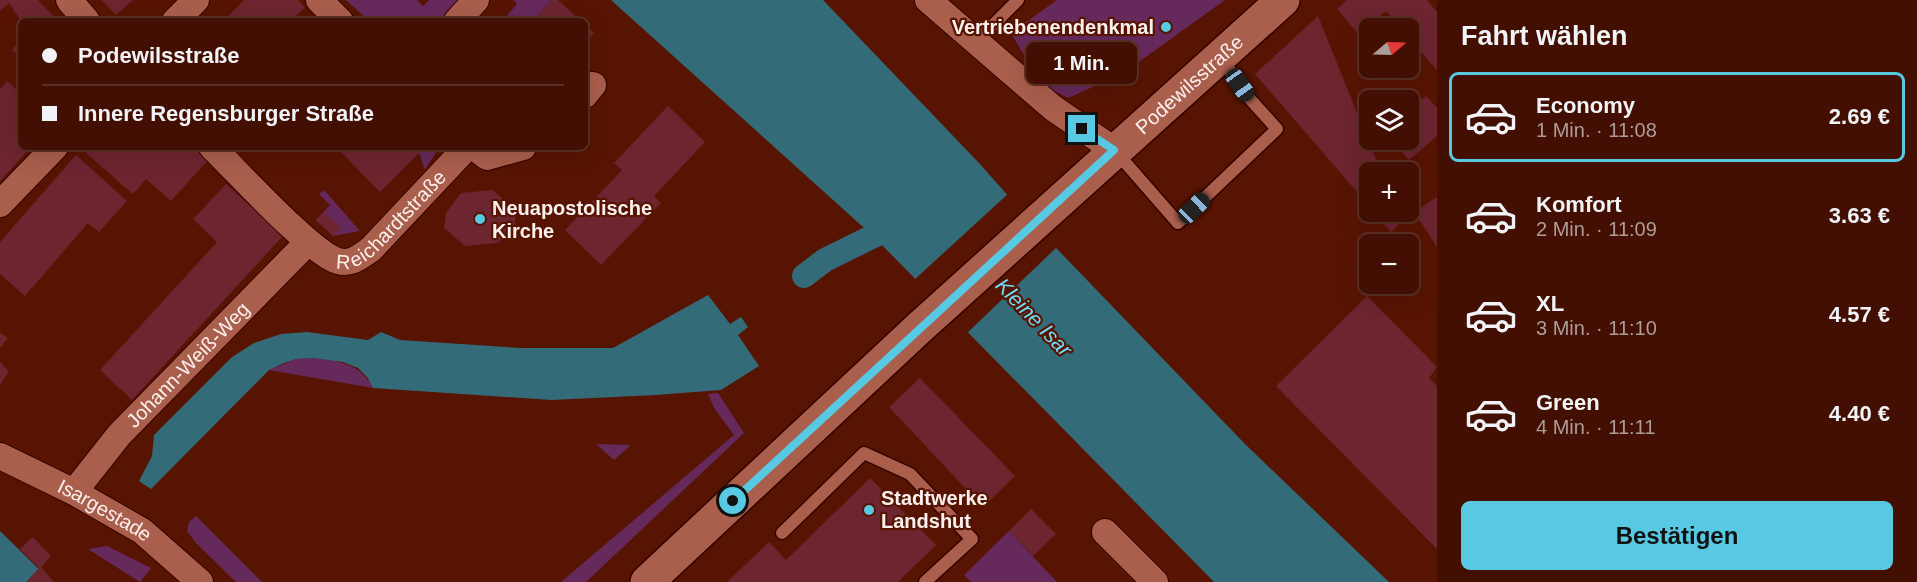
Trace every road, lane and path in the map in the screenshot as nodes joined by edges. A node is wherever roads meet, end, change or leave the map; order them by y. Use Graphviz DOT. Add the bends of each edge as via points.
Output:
graph roads {
  1 [pos="69,0"];
  2 [pos="319,0"];
  3 [pos="477,0"];
  4 [pos="928,0"];
  5 [pos="1018,0"];
  6 [pos="1283,0"];
  7 [pos="84,18"];
  8 [pos="337,18"];
  9 [pos="460,18"];
  10 [pos="976,41"];
  11 [pos="1219,56"];
  12 [pos="52,150"];
  13 [pos="215,150"];
  14 [pos="464,150"];
  15 [pos="478,150"];
  16 [pos="512,150"];
  17 [pos="1114,150"];
  18 [pos="0,204"];
  19 [pos="308,242"];
  20 [pos="0,456"];
  21 [pos="74,492"];
  22 [pos="782,532"];
  23 [pos="1105,532"];
  24 [pos="200,582"];
  25 [pos="646,582"];
  26 [pos="924,582"];
  27 [pos="1155,582"];
  1 -- 7 [label="street"];
  2 -- 8 [label="street"];
  3 -- 9 [label="street"];
  4 -- 10 [label="street"];
  5 -- 10 [label="lane"];
  6 -- 11 [label="main road, Podewilsstraße"];
  10 -- 17 [label="street" via="1065,118"];
  11 -- 17 [label="main road, Podewilsstraße"];
  11 -- 17 [label="lane" via="1277,129 1178,223"];
  12 -- 18 [label="street"];
  13 -- 19 [label="street, Reichardtstraße"];
  14 -- 19 [label="street, Reichardtstraße" via="371,249 353,262 337,261"];
  15 -- 16 [label="street" via="487,157"];
  17 -- 25 [label="main road, Podewilsstraße"];
  19 -- 21 [label="street, Johann-Weiß-Weg" via="119,435"];
  20 -- 21 [label="street, Isargestade"];
  21 -- 24 [label="street, Isargestade" via="142,531"];
  22 -- 26 [label="lane" via="864,453 910,474 972,539"];
  23 -- 27 [label="street"];
}
